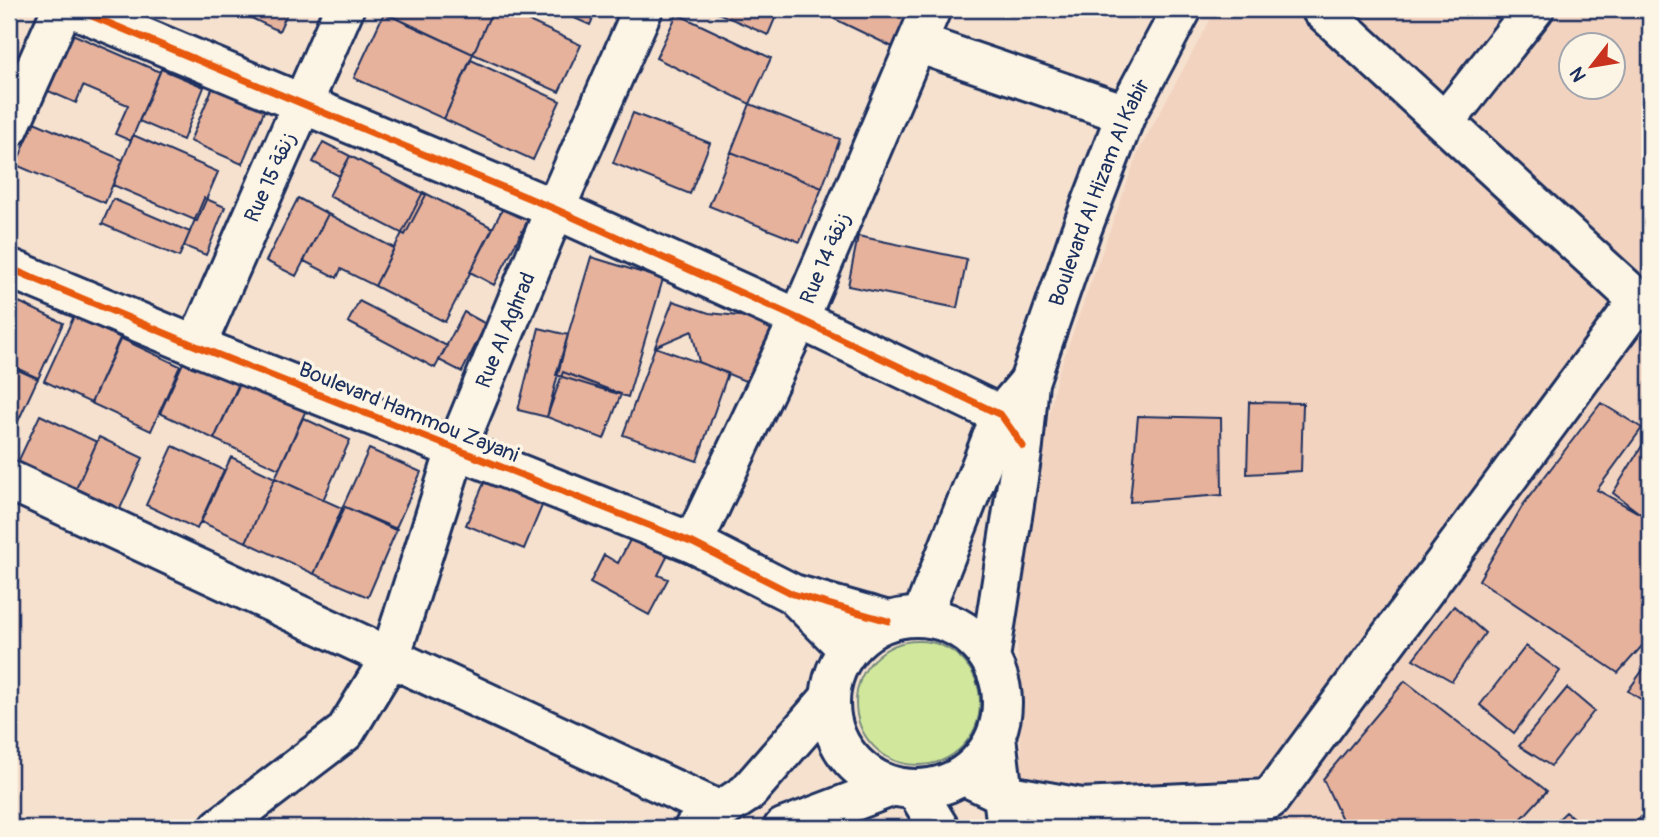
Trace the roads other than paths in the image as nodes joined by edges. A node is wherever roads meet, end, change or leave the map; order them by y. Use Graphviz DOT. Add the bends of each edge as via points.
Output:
graph roads {
  1 [pos="62,9"];
  2 [pos="75,9"];
  3 [pos="344,9"];
  4 [pos="643,9"];
  5 [pos="1182,9"];
  6 [pos="1321,9"];
  7 [pos="1534,9"];
  8 [pos="924,26"];
  9 [pos="302,103"];
  10 [pos="1126,114"];
  11 [pos="1445,122"];
  12 [pos="9,128"];
  13 [pos="555,209"];
  14 [pos="9,268"];
  15 [pos="1644,305"];
  16 [pos="799,318"];
  17 [pos="196,346"];
  18 [pos="1030,382"];
  19 [pos="1001,415"];
  20 [pos="1023,446"];
  21 [pos="457,450"];
  22 [pos="9,480"];
  23 [pos="693,542"];
  24 [pos="793,594"];
  25 [pos="905,619"];
  26 [pos="848,649"];
  27 [pos="390,658"];
  28 [pos="990,658"];
  29 [pos="829,699"];
  30 [pos="996,737"];
  31 [pos="965,776"];
  32 [pos="903,789"];
  33 [pos="1005,811"];
  34 [pos="706,819"];
  35 [pos="219,828"];
  36 [pos="783,828"];
  37 [pos="939,828"];
  1 -- 12 [label="street"];
  2 -- 9 [label="street"];
  3 -- 9 [label="street, Rue 15 زنقة"];
  4 -- 13 [label="street, Rue Al Aghrad"];
  5 -- 10 [label="street, Boulevard Al Hizam Al Kabir"];
  6 -- 11 [label="street"];
  7 -- 11 [label="street"];
  8 -- 10 [label="street"];
  8 -- 16 [label="street, Rue 14 زنقة"];
  9 -- 13 [label="street"];
  9 -- 17 [label="street, Rue 15 زنقة"];
  10 -- 18 [label="street, Boulevard Al Hizam Al Kabir"];
  11 -- 15 [label="street"];
  13 -- 16 [label="street"];
  13 -- 21 [label="street, Rue Al Aghrad"];
  14 -- 17 [label="street, Boulevard Hammou Zayani"];
  15 -- 33 [label="street" via="1270,799"];
  16 -- 19 [label="street"];
  16 -- 23 [label="street, Rue 14 زنقة"];
  17 -- 21 [label="street, Boulevard Hammou Zayani"];
  18 -- 19 [label="street, Boulevard Al Hizam Al Kabir"];
  18 -- 20 [label="street, Boulevard Al Hizam Al Kabir"];
  19 -- 20 [label="street"];
  19 -- 25 [label="street, Boulevard Al Hizam Al Kabir"];
  20 -- 28 [label="street, Boulevard Al Hizam Al Kabir"];
  21 -- 23 [label="street, Boulevard Hammou Zayani"];
  21 -- 27 [label="street, Rue Al Aghrad"];
  22 -- 27 [label="street"];
  23 -- 24 [label="street, Boulevard Hammou Zayani"];
  24 -- 25 [label="street"];
  24 -- 26 [label="street"];
  25 -- 26 [label="street" via="865,632"];
  25 -- 28 [label="street" via="942,620 977,642"];
  26 -- 29 [label="street" via="835,672"];
  27 -- 34 [label="street"];
  27 -- 35 [label="street, Rue Al Aghrad" via="345,732"];
  28 -- 30 [label="street" via="1002,696"];
  29 -- 32 [label="street" via="833,727 845,753 865,774"];
  29 -- 34 [label="street" via="747,793"];
  30 -- 31 [label="street" via="983,759"];
  30 -- 33 [label="street"];
  31 -- 32 [label="street" via="941,787"];
  31 -- 33 [label="street"];
  32 -- 36 [label="street"];
  32 -- 37 [label="street"];
}
